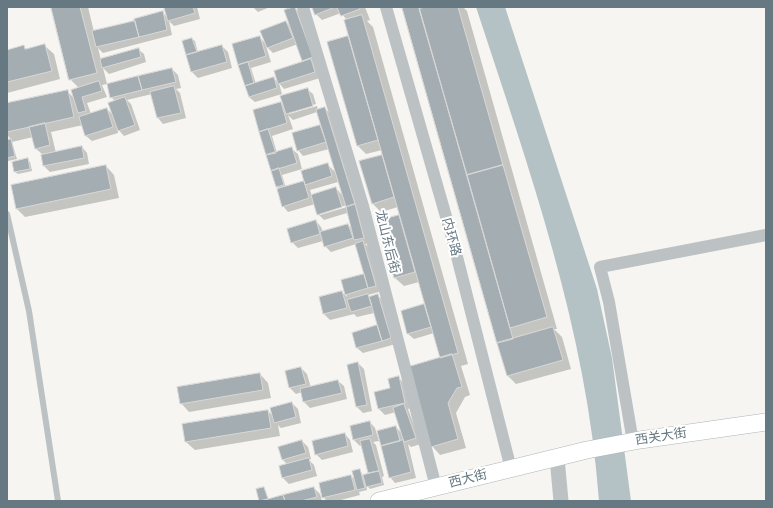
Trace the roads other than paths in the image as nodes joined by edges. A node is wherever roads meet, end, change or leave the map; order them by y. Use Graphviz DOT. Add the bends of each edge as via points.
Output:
graph roads {
  1 [pos="303,7"];
  2 [pos="386,7"];
  3 [pos="7,214"];
  4 [pos="766,235"];
  5 [pos="766,422"];
  6 [pos="630,442"];
  7 [pos="558,458"];
  8 [pos="511,469"];
  9 [pos="436,487"];
  10 [pos="58,501"];
  11 [pos="379,501"];
  12 [pos="561,501"];
  1 -- 9 [label="street, 龙山东后街" via="364,206"];
  2 -- 8 [label="street, 内环路" via="453,241"];
  3 -- 10 [label="lane" via="29,311"];
  4 -- 6 [label="street" via="600,267 609,302"];
  5 -- 6 [label="main road, 西关大街"];
  6 -- 7 [label="main road, 西关大街"];
  7 -- 8 [label="main road, 西大街"];
  7 -- 12 [label="street"];
  8 -- 9 [label="main road, 西大街"];
  9 -- 11 [label="main road, 西大街"];
}
